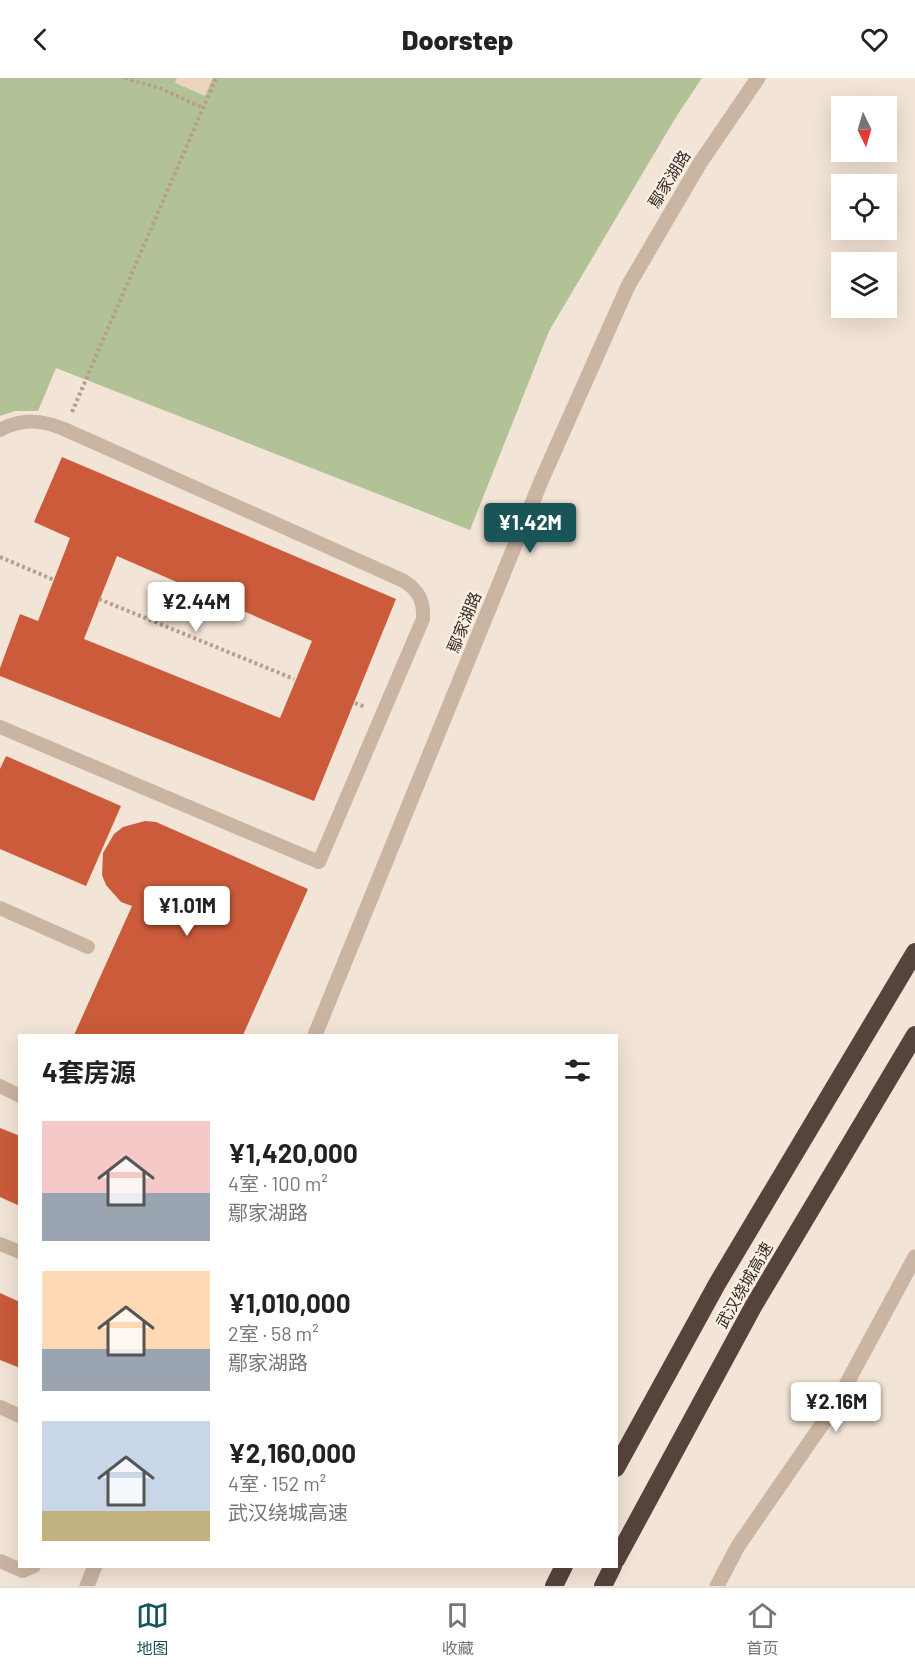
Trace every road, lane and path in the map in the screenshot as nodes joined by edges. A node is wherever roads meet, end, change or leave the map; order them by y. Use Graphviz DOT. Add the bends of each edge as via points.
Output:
graph roads {
  1 [pos="126,78"];
  2 [pos="216,78"];
  3 [pos="758,78"];
  4 [pos="201,108"];
  5 [pos="64,429"];
  6 [pos="0,430"];
  7 [pos="0,557"];
  8 [pos="54,580"];
  9 [pos="99,599"];
  10 [pos="294,679"];
  11 [pos="0,727"];
  12 [pos="0,908"];
  13 [pos="88,947"];
  14 [pos="915,952"];
  15 [pos="315,1034"];
  16 [pos="915,1035"];
  17 [pos="0,1086"];
  18 [pos="18,1095"];
  19 [pos="0,1244"];
  20 [pos="18,1251"];
  21 [pos="915,1257"];
  22 [pos="0,1407"];
  23 [pos="18,1415"];
  24 [pos="618,1463"];
  25 [pos="618,1556"];
  26 [pos="0,1561"];
  27 [pos="30,1568"];
  28 [pos="94,1568"];
  29 [pos="563,1568"];
  30 [pos="612,1568"];
  31 [pos="87,1586"];
  32 [pos="554,1586"];
  33 [pos="603,1586"];
  34 [pos="717,1586"];
  1 -- 4 [label="path"];
  2 -- 4 [label="path"];
  3 -- 15 [label="street, 鄢家湖路" via="700,163 628,286 542,479"];
  4 -- 5 [label="path"];
  5 -- 6 [label="lane" via="34,421 16,422"];
  5 -- 11 [label="lane" via="404,580 419,594 424,605 423,619 318,862"];
  7 -- 8 [label="path"];
  9 -- 10 [label="path"];
  12 -- 13 [label="lane"];
  14 -- 24 [label="highway, 武汉绕城高速" via="717,1284"];
  16 -- 25 [label="highway, 武汉绕城高速" via="754,1305"];
  17 -- 18 [label="lane"];
  19 -- 20 [label="lane"];
  21 -- 34 [label="street" via="834,1407 738,1546"];
  22 -- 23 [label="lane"];
  26 -- 27 [label="lane" via="23,1571"];
  28 -- 31 [label="street"];
  29 -- 32 [label="highway"];
  30 -- 33 [label="highway"];
}
